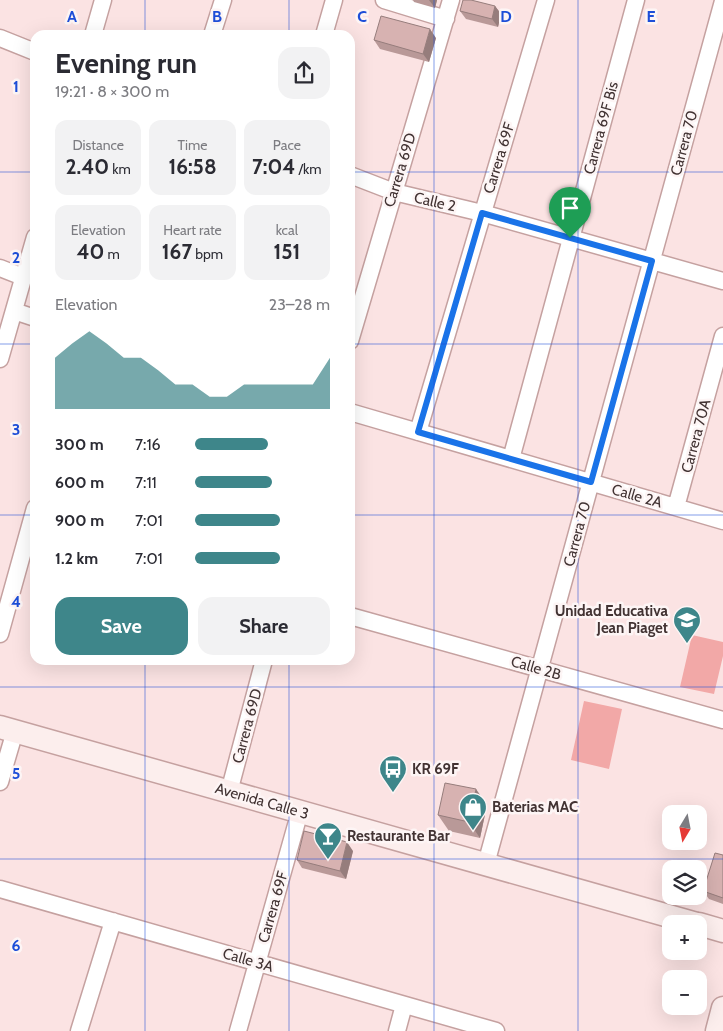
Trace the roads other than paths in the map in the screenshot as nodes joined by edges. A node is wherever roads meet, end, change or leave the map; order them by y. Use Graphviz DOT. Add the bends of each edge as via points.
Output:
graph roads {
  1 [pos="103,0"];
  2 [pos="223,0"];
  3 [pos="334,0"];
  4 [pos="384,0"];
  5 [pos="451,0"];
  6 [pos="546,0"];
  7 [pos="636,0"];
  8 [pos="723,1"];
  9 [pos="446,19"];
  10 [pos="94,30"];
  11 [pos="214,30"];
  12 [pos="325,30"];
  13 [pos="0,38"];
  14 [pos="30,50"];
  15 [pos="355,177"];
  16 [pos="394,192"];
  17 [pos="482,213"];
  18 [pos="570,238"];
  19 [pos="30,254"];
  20 [pos="652,261"];
  21 [pos="0,268"];
  22 [pos="23,277"];
  23 [pos="723,281"];
  24 [pos="14,311"];
  25 [pos="30,316"];
  26 [pos="355,324"];
  27 [pos="723,336"];
  28 [pos="0,359"];
  29 [pos="355,413"];
  30 [pos="418,432"];
  31 [pos="512,459"];
  32 [pos="591,482"];
  33 [pos="676,507"];
  34 [pos="723,521"];
  35 [pos="30,534"];
  36 [pos="355,617"];
  37 [pos="0,634"];
  38 [pos="263,665"];
  39 [pos="539,669"];
  40 [pos="723,720"];
  41 [pos="7,729"];
  42 [pos="0,782"];
  43 [pos="229,792"];
  44 [pos="300,811"];
  45 [pos="486,864"];
  46 [pos="0,889"];
  47 [pos="666,915"];
  48 [pos="113,921"];
  49 [pos="707,927"];
  50 [pos="723,931"];
  51 [pos="258,962"];
  52 [pos="404,1005"];
  53 [pos="723,1008"];
  54 [pos="80,1031"];
  55 [pos="238,1031"];
  56 [pos="397,1031"];
  57 [pos="496,1031"];
  58 [pos="717,1031"];
  1 -- 10 [label="street"];
  2 -- 11 [label="street"];
  3 -- 12 [label="street"];
  4 -- 9 [label="street"];
  5 -- 9 [label="street, Carrera 69D"];
  6 -- 17 [label="street, Carrera 69F"];
  7 -- 18 [label="street, Carrera 69F Bis"];
  8 -- 20 [label="street, Carrera 70"];
  9 -- 16 [label="street, Carrera 69D"];
  13 -- 14 [label="street"];
  15 -- 16 [label="street, Calle 2"];
  16 -- 17 [label="street, Calle 2"];
  16 -- 26 [label="street, Carrera 69D"];
  17 -- 18 [label="street, Calle 2"];
  17 -- 30 [label="street, Carrera 69F"];
  18 -- 20 [label="street, Calle 2"];
  18 -- 31 [label="street, Carrera 69F Bis"];
  19 -- 22 [label="street"];
  20 -- 23 [label="street, Calle 2"];
  20 -- 32 [label="street, Carrera 70"];
  21 -- 22 [label="street"];
  22 -- 24 [label="street"];
  24 -- 25 [label="street"];
  24 -- 28 [label="street"];
  27 -- 33 [label="street, Carrera 70A"];
  29 -- 30 [label="street, Calle 2A"];
  30 -- 31 [label="street, Calle 2A"];
  31 -- 32 [label="street, Calle 2A"];
  32 -- 33 [label="street, Calle 2A"];
  32 -- 39 [label="street, Carrera 70"];
  33 -- 34 [label="street, Calle 2A"];
  35 -- 37 [label="street"];
  36 -- 39 [label="street, Calle 2B"];
  38 -- 43 [label="street, Carrera 69D"];
  39 -- 40 [label="street, Calle 2B"];
  39 -- 45 [label="street, Carrera 70"];
  41 -- 42 [label="street"];
  41 -- 43 [label="street, Avenida Calle 3"];
  43 -- 44 [label="street, Avenida Calle 3"];
  44 -- 45 [label="street, Avenida Calle 3"];
  44 -- 51 [label="street, Carrera 69F"];
  45 -- 47 [label="street, Avenida Calle 3"];
  46 -- 48 [label="street, Calle 3A"];
  48 -- 51 [label="street, Calle 3A"];
  48 -- 54 [label="street"];
  49 -- 50 [label="street, Avenida Calle 3"];
  51 -- 52 [label="street, Calle 3A"];
  51 -- 55 [label="street, Carrera 69F"];
  52 -- 56 [label="street"];
  52 -- 57 [label="street, Calle 3A"];
  53 -- 58 [label="street"];
}
